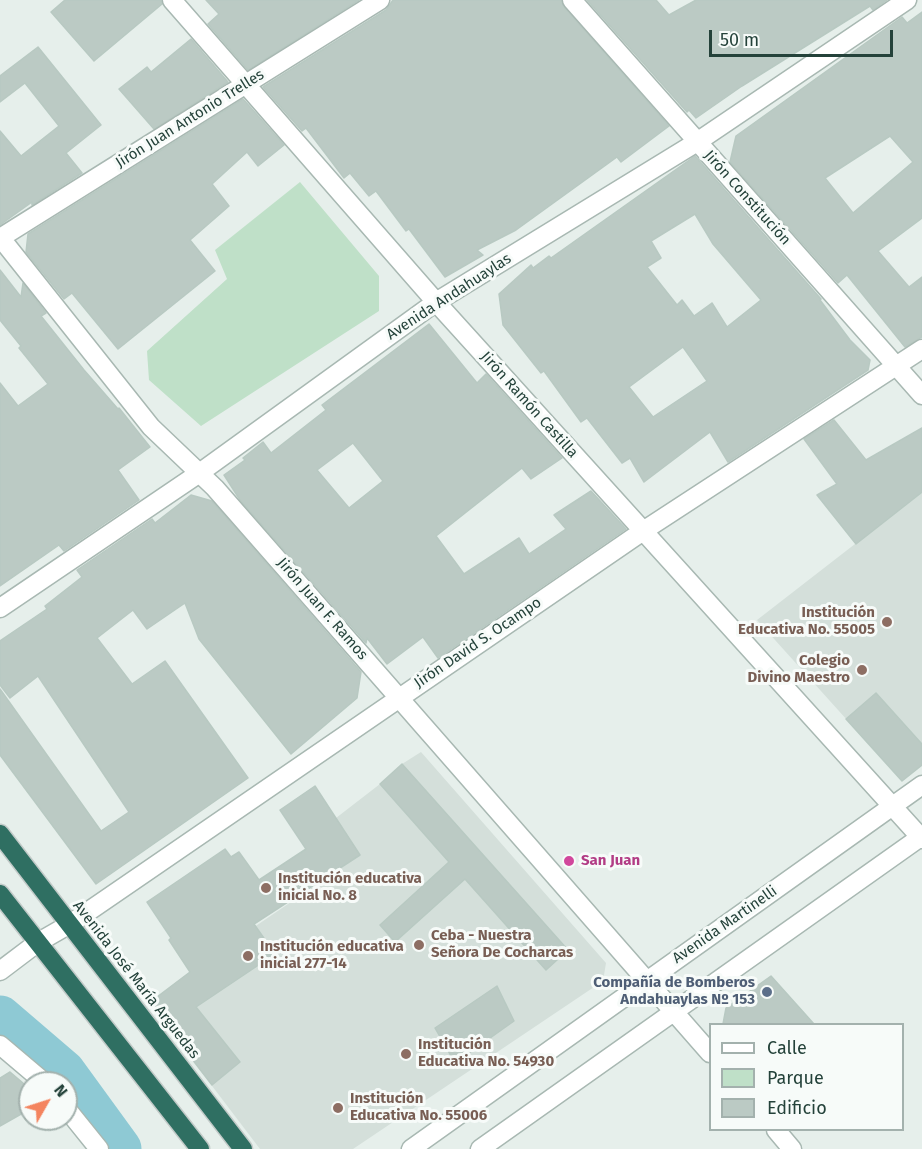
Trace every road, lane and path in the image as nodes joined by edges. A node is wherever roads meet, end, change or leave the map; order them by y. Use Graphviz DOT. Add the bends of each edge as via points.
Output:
graph roads {
  1 [pos="172,0"];
  2 [pos="380,0"];
  3 [pos="572,0"];
  4 [pos="907,0"];
  5 [pos="247,84"];
  6 [pos="697,142"];
  7 [pos="0,237"];
  8 [pos="436,302"];
  9 [pos="922,349"];
  10 [pos="897,366"];
  11 [pos="922,395"];
  12 [pos="198,474"];
  13 [pos="643,531"];
  14 [pos="0,608"];
  15 [pos="399,697"];
  16 [pos="922,785"];
  17 [pos="892,806"];
  18 [pos="0,834"];
  19 [pos="921,837"];
  20 [pos="0,894"];
  21 [pos="70,924"];
  22 [pos="37,943"];
  23 [pos="0,971"];
  24 [pos="647,980"];
  25 [pos="674,1011"];
  26 [pos="0,1045"];
  27 [pos="709,1051"];
  28 [pos="31,1071"];
  29 [pos="78,1123"];
  30 [pos="777,1131"];
  31 [pos="99,1149"];
  32 [pos="201,1149"];
  33 [pos="243,1149"];
  34 [pos="411,1149"];
  35 [pos="480,1149"];
  36 [pos="792,1149"];
  1 -- 5 [label="street, Jirón Ramón Castilla"];
  2 -- 5 [label="street, Jirón Juan Antonio Trelles"];
  3 -- 6 [label="street, Jirón Constitución"];
  4 -- 6 [label="street, Avenida Andahuaylas"];
  5 -- 7 [label="street, Jirón Juan Antonio Trelles"];
  5 -- 8 [label="street, Jirón Ramón Castilla"];
  6 -- 8 [label="street, Avenida Andahuaylas"];
  6 -- 10 [label="street, Jirón Constitución"];
  7 -- 12 [label="street, Jirón Juan F. Ramos" via="151,426"];
  8 -- 12 [label="street, Avenida Andahuaylas"];
  8 -- 13 [label="street, Jirón Ramón Castilla"];
  9 -- 10 [label="street, Jirón David S. Ocampo"];
  10 -- 11 [label="street, Jirón Constitución"];
  10 -- 13 [label="street, Jirón David S. Ocampo"];
  12 -- 14 [label="street, Avenida Andahuaylas"];
  12 -- 15 [label="street, Jirón Juan F. Ramos" via="215,488"];
  13 -- 15 [label="street, Jirón David S. Ocampo"];
  13 -- 17 [label="street, Jirón Ramón Castilla"];
  15 -- 21 [label="street, Jirón David S. Ocampo"];
  15 -- 24 [label="street, Jirón Juan F. Ramos"];
  16 -- 17 [label="street, Avenida Martinelli"];
  17 -- 19 [label="street, Jirón Ramón Castilla"];
  17 -- 24 [label="street, Avenida Martinelli"];
  18 -- 21 [label="highway, Avenida José María Arguedas"];
  19 -- 25 [label="street"];
  20 -- 22 [label="highway"];
  21 -- 22 [label="street, Jirón David S. Ocampo"];
  21 -- 33 [label="highway, Avenida José María Arguedas"];
  22 -- 23 [label="street, Jirón David S. Ocampo"];
  22 -- 32 [label="highway"];
  24 -- 25 [label="street, Jirón Juan F. Ramos"];
  24 -- 34 [label="street, Avenida Martinelli"];
  25 -- 27 [label="street, Jirón Juan F. Ramos"];
  25 -- 35 [label="street"];
  26 -- 28 [label="street"];
  29 -- 31 [label="street"];
  30 -- 36 [label="street"];
}
